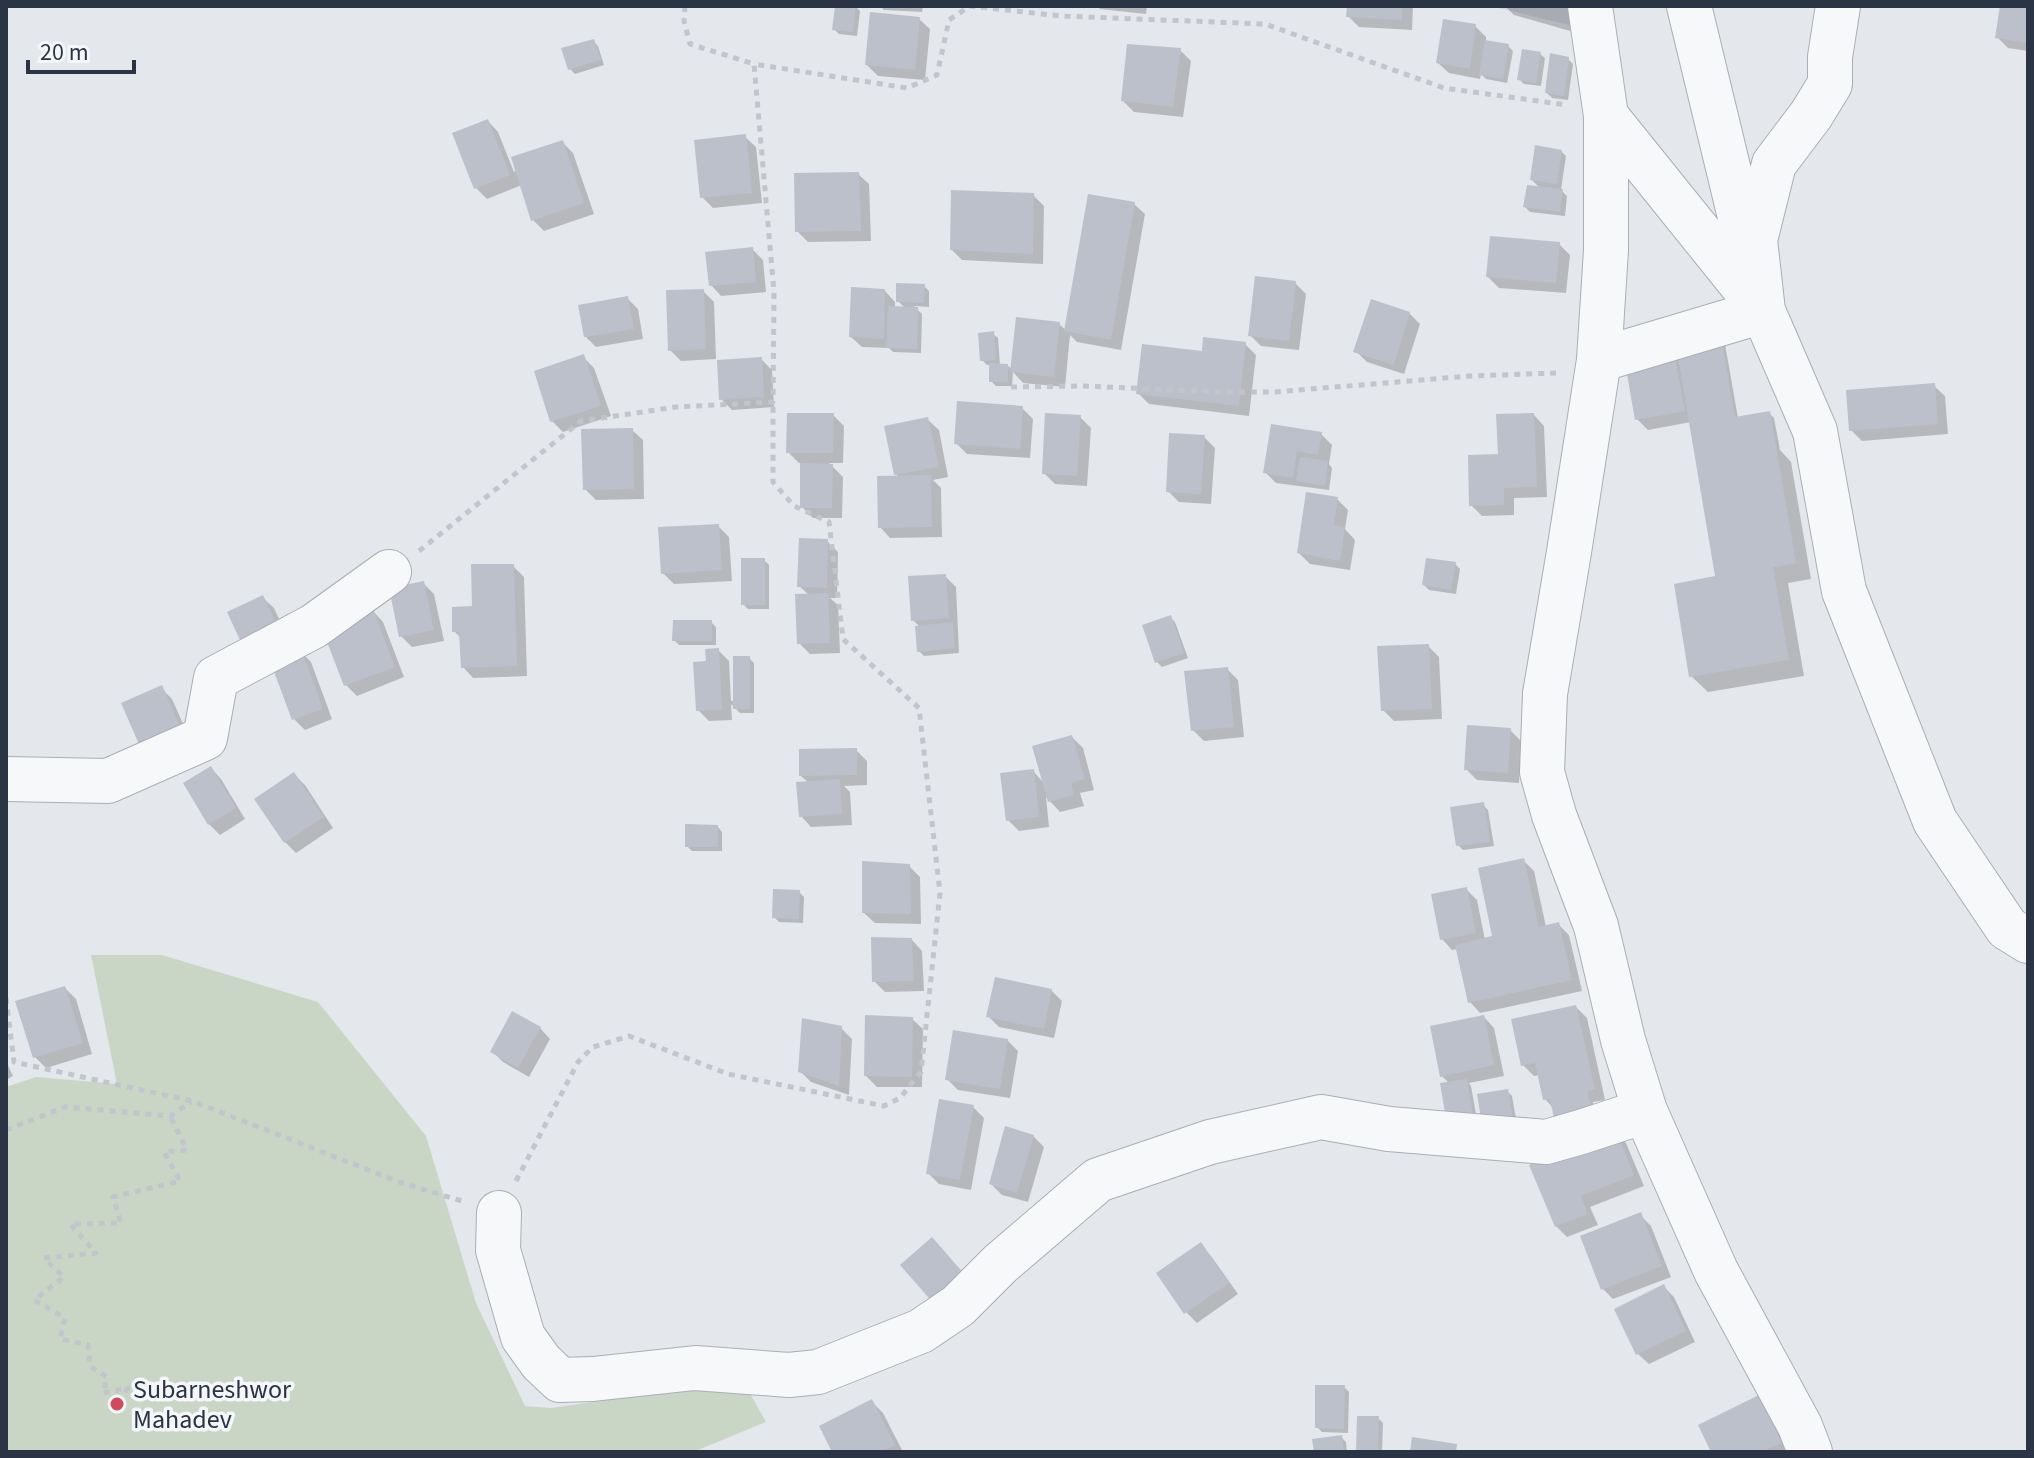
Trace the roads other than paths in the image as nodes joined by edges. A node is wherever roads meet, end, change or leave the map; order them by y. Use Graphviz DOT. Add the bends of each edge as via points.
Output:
graph roads {
  1 [pos="1590,6"];
  2 [pos="1689,6"];
  3 [pos="1838,6"];
  4 [pos="1606,116"];
  5 [pos="1763,311"];
  6 [pos="1598,366"];
  7 [pos="389,572"];
  8 [pos="6,779"];
  9 [pos="2028,941"];
  10 [pos="1645,1111"];
  11 [pos="499,1213"];
  12 [pos="1810,1452"];
  1 -- 4 [label="street"];
  2 -- 5 [label="street"];
  3 -- 5 [label="street" via="1830,84 1774,164 1755,240"];
  4 -- 5 [label="street"];
  4 -- 6 [label="street" via="1606,250"];
  5 -- 6 [label="street"];
  5 -- 9 [label="street" via="1815,431 1844,591 1935,821 2007,928"];
  6 -- 10 [label="street" via="1545,694 1542,772 1596,926"];
  7 -- 8 [label="street" via="314,626 216,678 205,738 108,781"];
  10 -- 11 [label="street" via="1546,1142 1389,1129 1321,1117 1210,1142 1098,1180 958,1306 921,1331 818,1372 789,1375 695,1368 560,1380 523,1337 498,1250"];
  10 -- 12 [label="street" via="1716,1271"];
}
